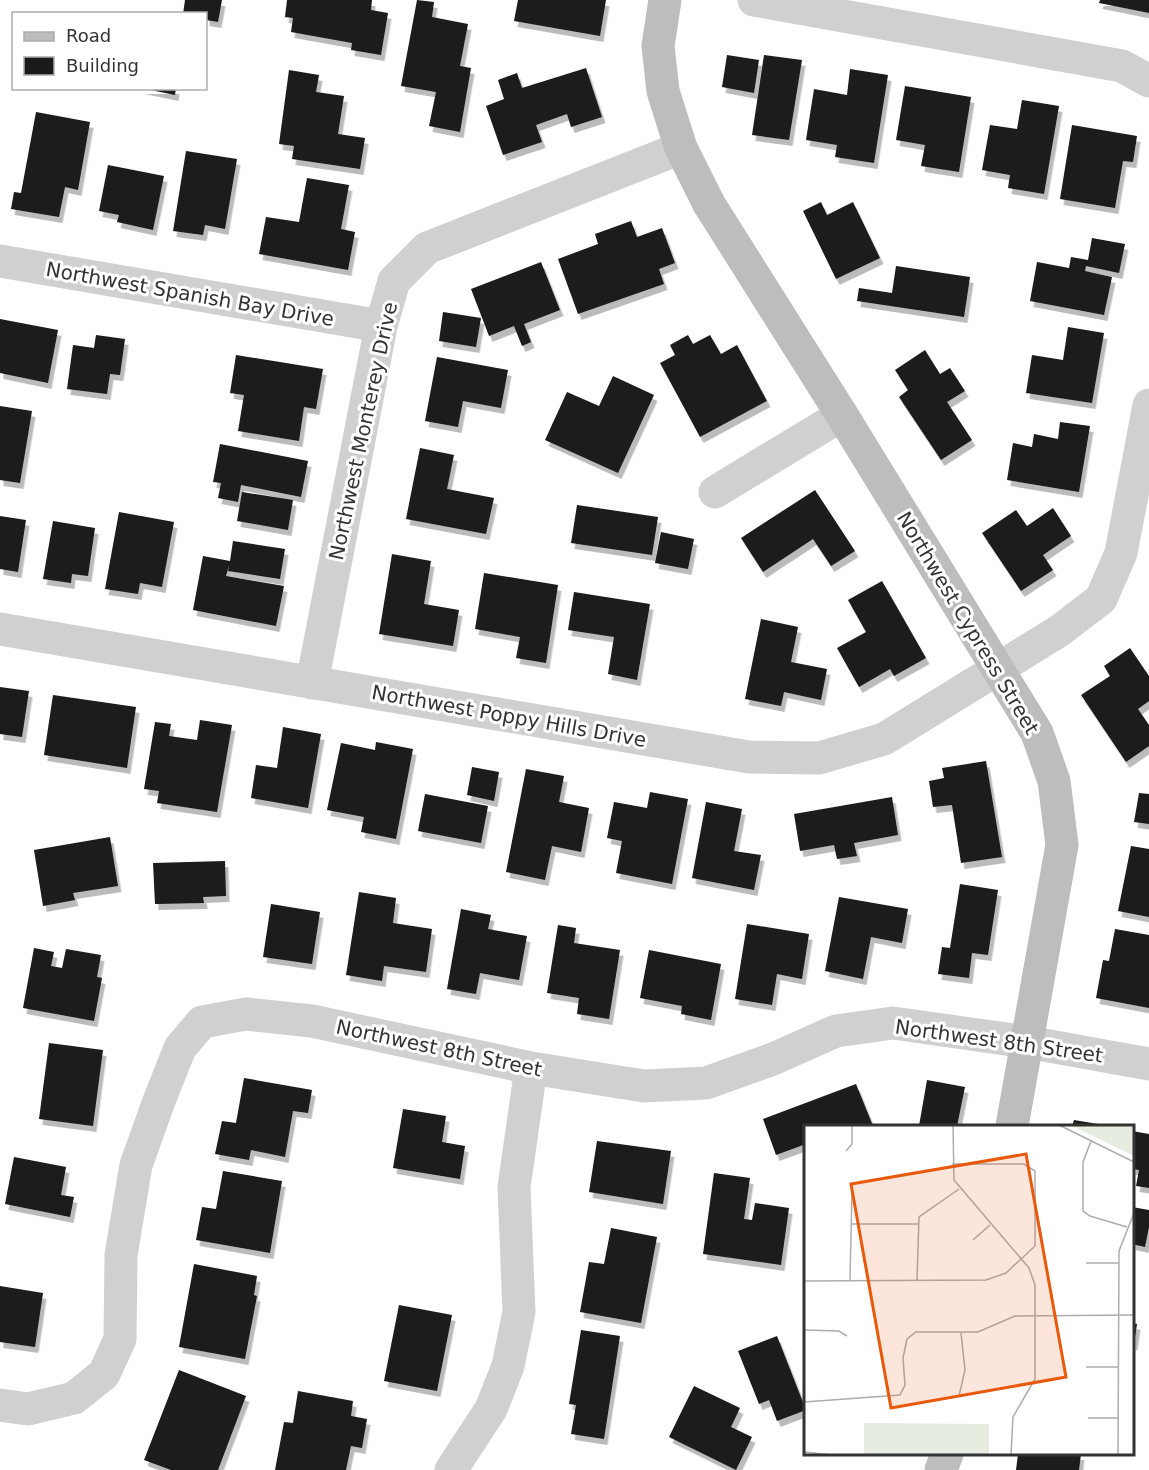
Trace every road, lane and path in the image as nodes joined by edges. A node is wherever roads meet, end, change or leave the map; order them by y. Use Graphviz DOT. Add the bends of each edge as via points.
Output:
graph roads {
  1 [pos="665,0"];
  2 [pos="754,0"];
  3 [pos="1149,81"];
  4 [pos="681,148"];
  5 [pos="0,261"];
  6 [pos="381,327"];
  7 [pos="1149,405"];
  8 [pos="842,416"];
  9 [pos="715,492"];
  10 [pos="0,629"];
  11 [pos="999,669"];
  12 [pos="312,683"];
  13 [pos="1027,1042"];
  14 [pos="1149,1064"];
  15 [pos="531,1068"];
  16 [pos="1012,1125"];
  17 [pos="0,1404"];
  18 [pos="947,1455"];
  19 [pos="451,1470"];
  20 [pos="940,1470"];
  1 -- 4 [label="street, Northwest Cypress Street" via="658,46 663,91"];
  2 -- 3 [label="street" via="1122,66"];
  4 -- 6 [label="street, Northwest Monterey Drive" via="427,248 394,281"];
  4 -- 8 [label="street, Northwest Cypress Street" via="709,204"];
  5 -- 6 [label="street, Northwest Spanish Bay Drive"];
  6 -- 12 [label="street, Northwest Monterey Drive"];
  7 -- 11 [label="street, Northwest Poppy Hills Drive" via="1121,553 1101,600"];
  8 -- 9 [label="street"];
  8 -- 11 [label="street, Northwest Cypress Street"];
  10 -- 12 [label="street, Northwest Poppy Hills Drive"];
  11 -- 12 [label="street, Northwest Poppy Hills Drive" via="884,740 819,758 749,757"];
  11 -- 13 [label="street, Northwest Cypress Street" via="1037,733 1054,781 1062,845"];
  13 -- 14 [label="street, Northwest 8th Street"];
  13 -- 15 [label="street, Northwest 8th Street" via="892,1023 836,1032 706,1083 644,1086"];
  13 -- 16 [label="street, Northwest Cypress Street"];
  15 -- 17 [label="street, Northwest 8th Street" via="312,1022 246,1014 202,1022 180,1048 136,1165 121,1255 120,1339 104,1374 74,1398 28,1409"];
  15 -- 19 [label="street" via="514,1187 519,1312 508,1366 491,1409"];
  18 -- 20 [label="street"];
}
